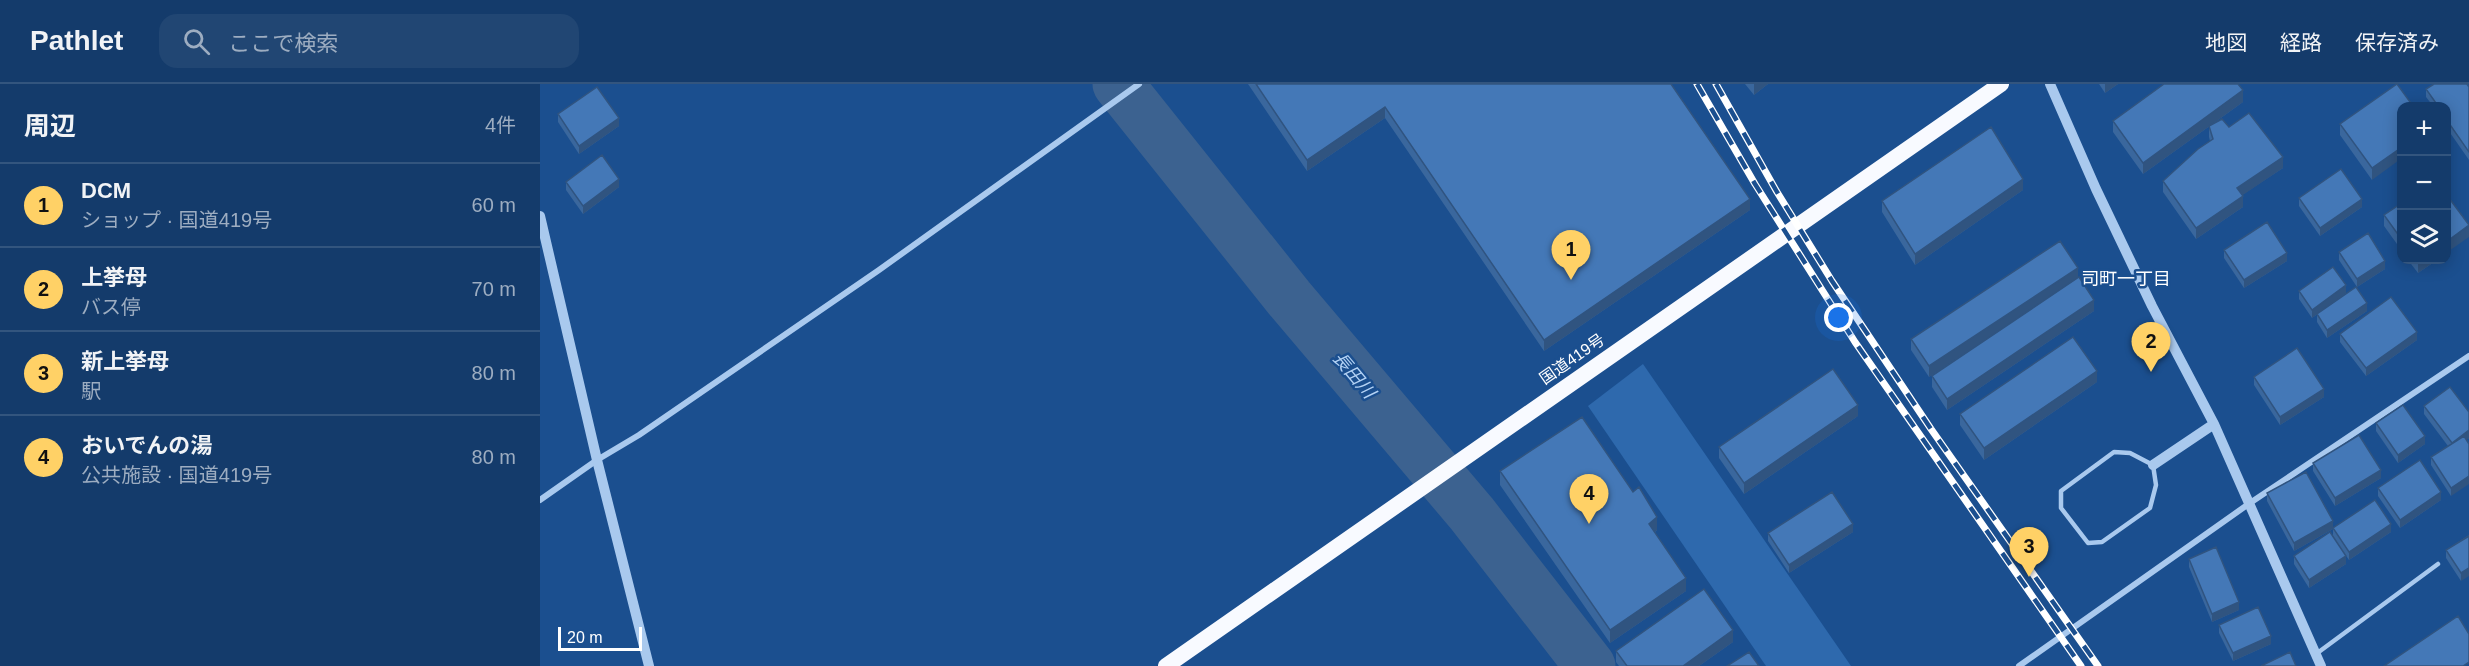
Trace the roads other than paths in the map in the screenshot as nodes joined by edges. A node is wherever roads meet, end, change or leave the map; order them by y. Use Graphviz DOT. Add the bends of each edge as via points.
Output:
graph roads {
  1 [pos="1139,84"];
  2 [pos="2001,84"];
  3 [pos="2050,84"];
  4 [pos="540,216"];
  5 [pos="2469,356"];
  6 [pos="2214,424"];
  7 [pos="597,460"];
  8 [pos="2152,465"];
  9 [pos="540,500"];
  10 [pos="2250,503"];
  11 [pos="2438,564"];
  12 [pos="2316,654"];
  13 [pos="648,666"];
  14 [pos="1166,666"];
  15 [pos="2019,666"];
  16 [pos="2321,666"];
  1 -- 7 [label="street" via="870,276"];
  2 -- 14 [label="highway, 国道419号"];
  3 -- 6 [label="street" via="2152,306"];
  4 -- 7 [label="street"];
  5 -- 10 [label="street"];
  6 -- 8 [label="street"];
  6 -- 10 [label="street"];
  7 -- 9 [label="street"];
  7 -- 13 [label="street"];
  8 -- 8 [label="lane" via="2156,485 2150,508 2102,542 2088,543 2061,507 2061,491 2114,452 2130,453"];
  10 -- 12 [label="street"];
  10 -- 15 [label="street"];
  11 -- 12 [label="lane"];
  12 -- 16 [label="street"];
}
